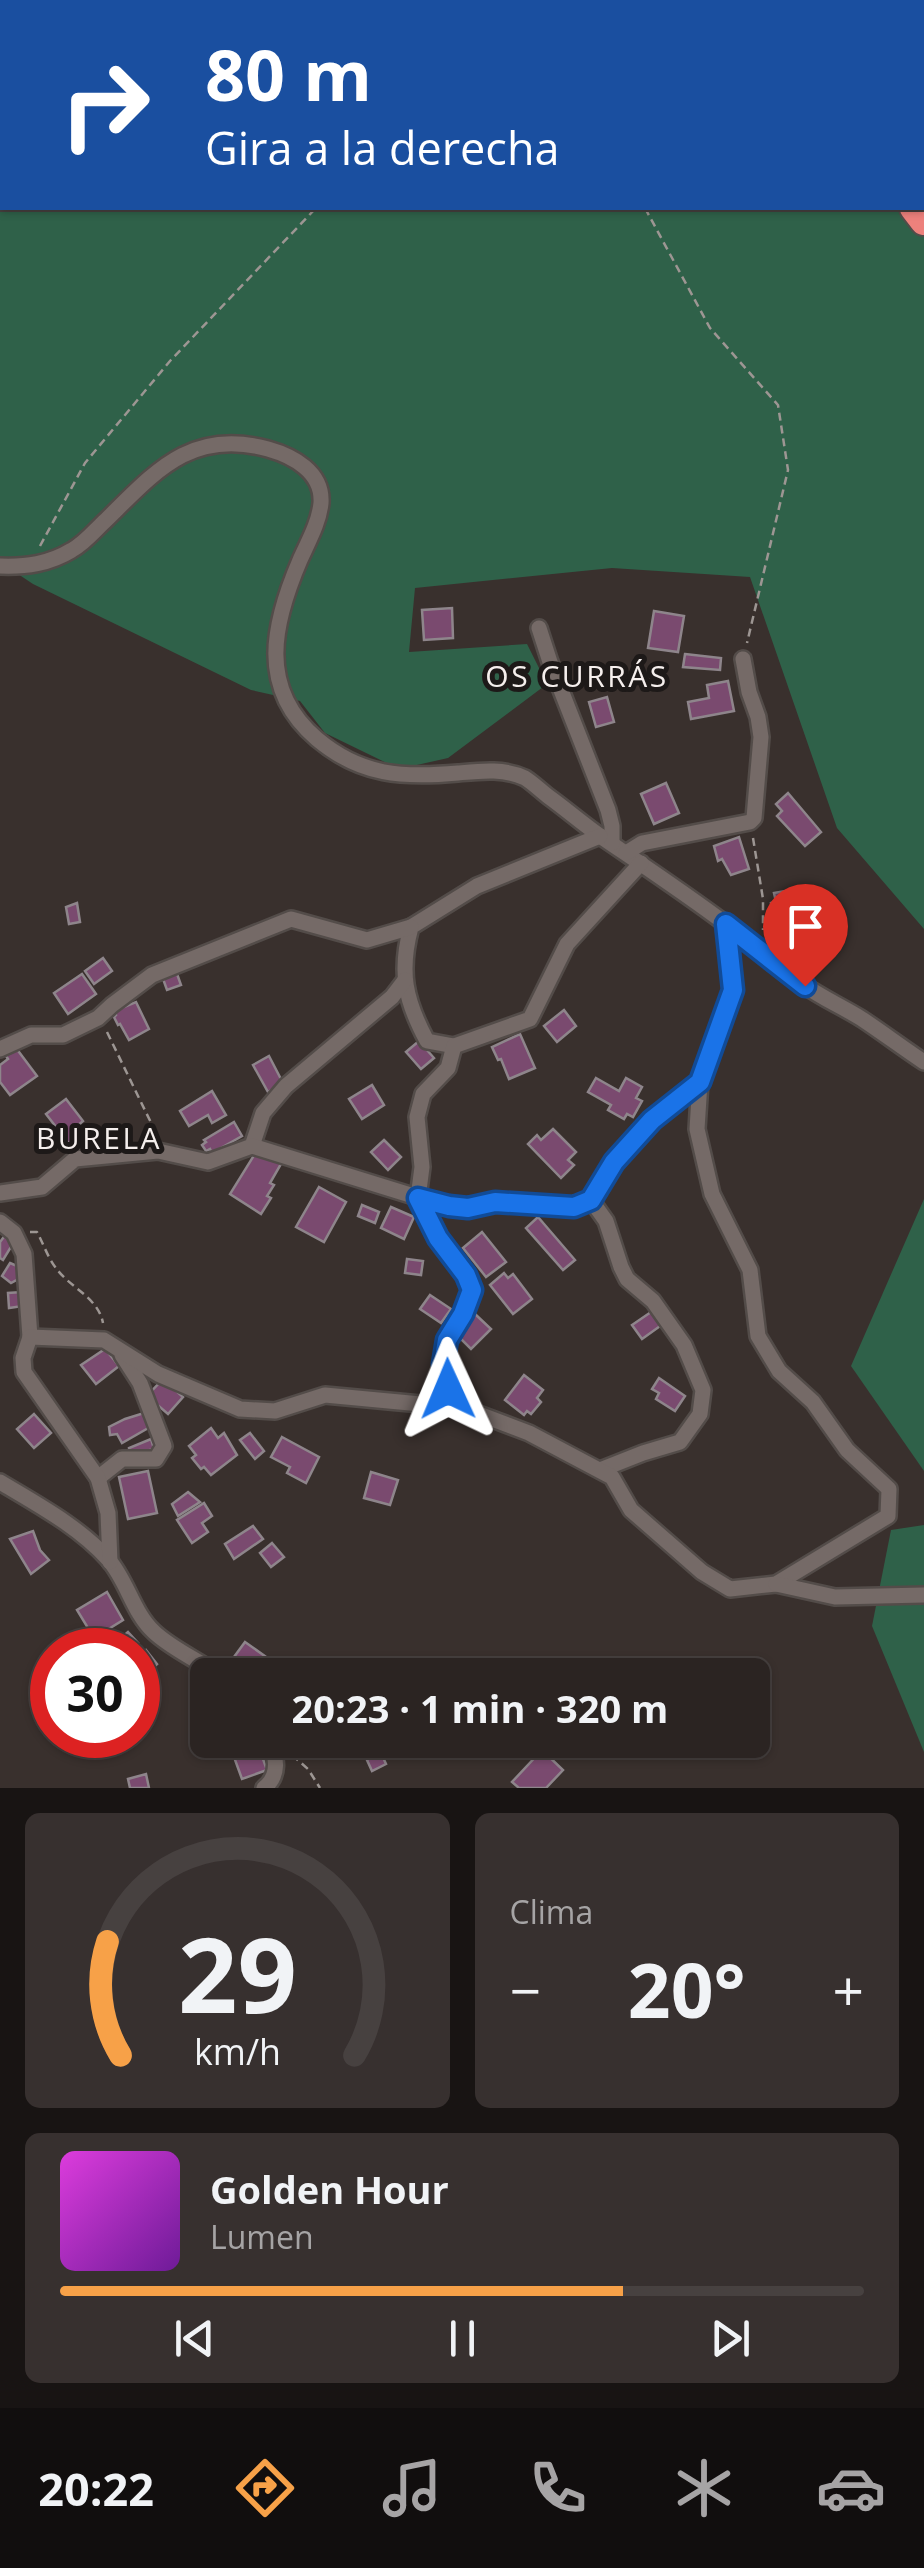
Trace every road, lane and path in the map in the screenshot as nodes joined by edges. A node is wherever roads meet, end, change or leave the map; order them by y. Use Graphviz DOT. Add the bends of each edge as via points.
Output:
graph roads {
  1 [pos="314,210"];
  2 [pos="647,210"];
  3 [pos="0,566"];
  4 [pos="29,567"];
  5 [pos="539,628"];
  6 [pos="743,659"];
  7 [pos="750,822"];
  8 [pos="606,840"];
  9 [pos="626,853"];
  10 [pos="641,863"];
  11 [pos="726,924"];
  12 [pos="411,927"];
  13 [pos="761,952"];
  14 [pos="405,980"];
  15 [pos="98,1018"];
  16 [pos="454,1046"];
  17 [pos="0,1050"];
  18 [pos="924,1062"];
  19 [pos="700,1082"];
  20 [pos="252,1146"];
  21 [pos="158,1151"];
  22 [pos="0,1193"];
  23 [pos="418,1198"];
  24 [pos="591,1200"];
  25 [pos="7,1228"];
  26 [pos="30,1337"];
  27 [pos="111,1344"];
  28 [pos="463,1408"];
  29 [pos="600,1470"];
  30 [pos="98,1478"];
  31 [pos="0,1482"];
  32 [pos="110,1562"];
  33 [pos="776,1584"];
  34 [pos="924,1596"];
  35 [pos="194,1658"];
  36 [pos="276,1758"];
  37 [pos="296,1758"];
  38 [pos="264,1788"];
  39 [pos="320,1788"];
  1 -- 4 [label="path" via="170,361 85,463"];
  2 -- 6 [label="path" via="710,328 778,405 788,470"];
  3 -- 4 [label="street"];
  4 -- 8 [label="street" via="76,548 177,456 239,444 282,454 312,474 321,500 276,628 280,686 297,719 348,761 379,771 424,776 488,770 525,778"];
  5 -- 8 [label="street" via="608,810 612,826"];
  6 -- 7 [label="street" via="761,737 757,811"];
  7 -- 9 [label="street" via="642,843"];
  7 -- 13 [label="path" via="763,899"];
  8 -- 9 [label="street"];
  8 -- 12 [label="street" via="477,886"];
  9 -- 10 [label="street"];
  10 -- 11 [label="street"];
  10 -- 16 [label="street" via="567,944 530,1019"];
  11 -- 13 [label="street"];
  11 -- 19 [label="street" via="733,990"];
  12 -- 14 [label="street"];
  12 -- 15 [label="street" via="367,940 291,919 152,975"];
  13 -- 18 [label="street"];
  14 -- 16 [label="street" via="428,1041"];
  14 -- 20 [label="street" via="286,1086 263,1113"];
  15 -- 17 [label="street"];
  15 -- 21 [label="path" via="156,1133"];
  16 -- 23 [label="street" via="448,1068 423,1094 417,1117"];
  19 -- 24 [label="street" via="652,1120"];
  19 -- 33 [label="street" via="700,1145 712,1194 750,1270 758,1336 779,1371 888,1489 888,1516"];
  20 -- 21 [label="street" via="208,1162"];
  20 -- 23 [label="street"];
  21 -- 22 [label="street" via="76,1159 42,1186"];
  23 -- 24 [label="street" via="468,1208 495,1202 574,1207"];
  23 -- 28 [label="street" via="472,1290 447,1340 443,1364 448,1389"];
  24 -- 29 [label="street" via="627,1279 653,1301 684,1345 702,1390 700,1414 680,1442"];
  25 -- 26 [label="street" via="24,1254"];
  25 -- 27 [label="path" via="37,1232 56,1270 103,1317"];
  26 -- 27 [label="street"];
  26 -- 30 [label="street" via="24,1372"];
  27 -- 28 [label="street" via="158,1374 240,1409 275,1411 325,1396"];
  27 -- 30 [label="street" via="140,1383 164,1446 156,1460 122,1459"];
  28 -- 29 [label="street"];
  29 -- 33 [label="street" via="612,1477 631,1510 702,1572 730,1588"];
  30 -- 32 [label="street"];
  31 -- 32 [label="street" via="80,1533"];
  32 -- 35 [label="street" via="150,1629"];
  33 -- 34 [label="street" via="835,1597"];
  36 -- 38 [label="street"];
  37 -- 39 [label="path"];
}
